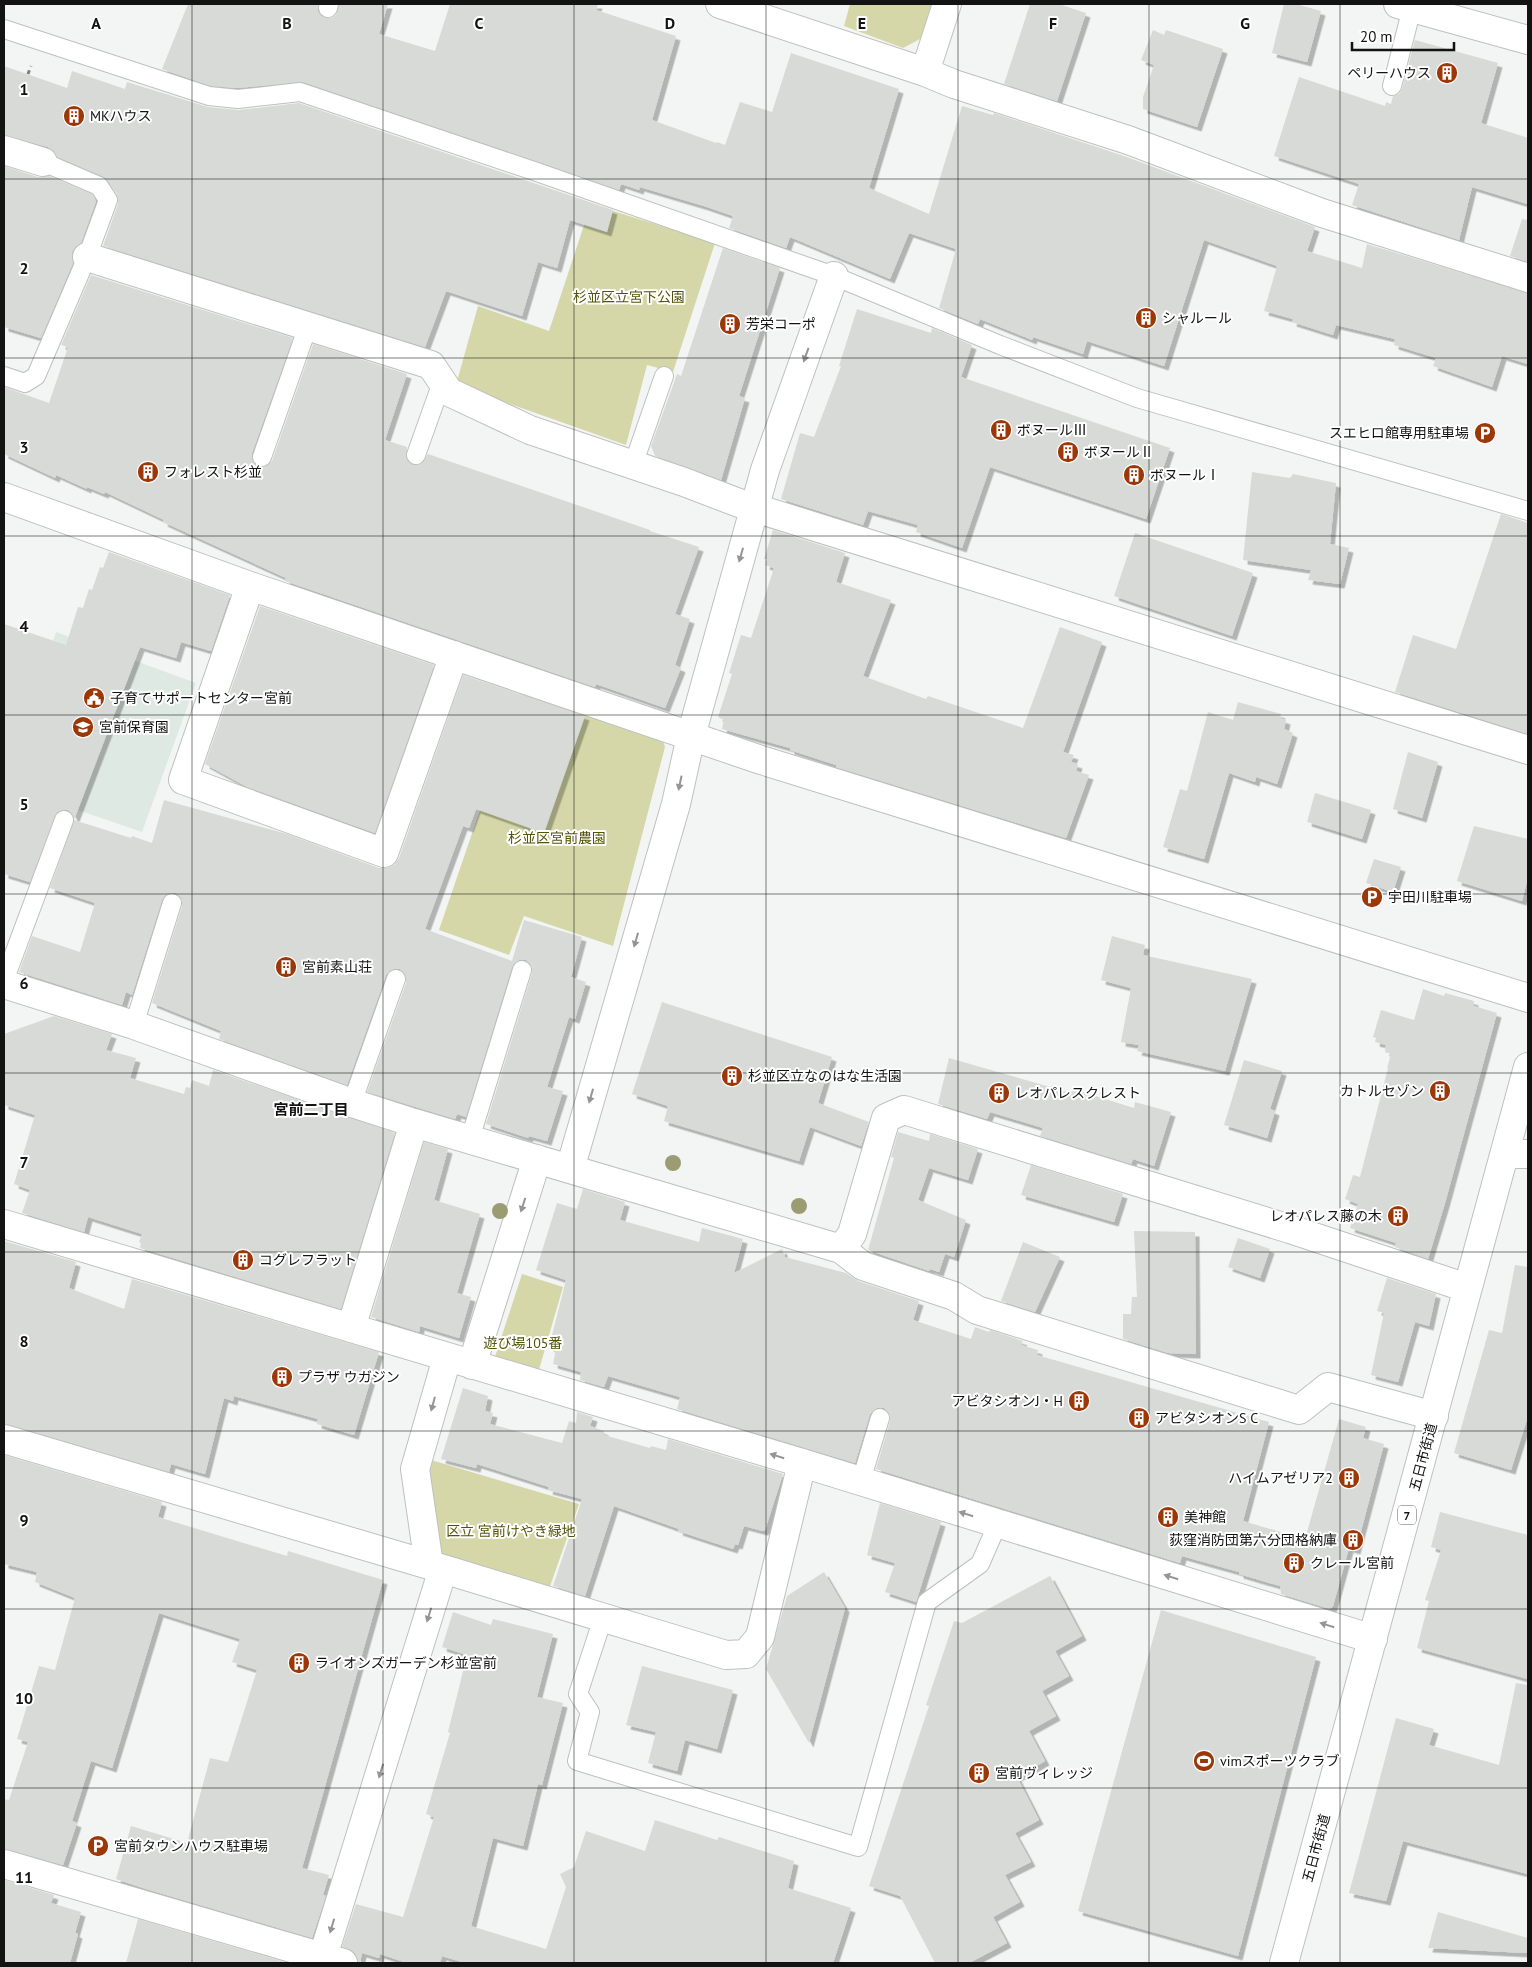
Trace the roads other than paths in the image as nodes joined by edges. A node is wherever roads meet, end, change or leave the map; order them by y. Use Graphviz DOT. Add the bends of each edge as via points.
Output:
graph roads {
  1 [pos="720,4"];
  2 [pos="947,4"];
  3 [pos="1405,6"];
  4 [pos="4,29"];
  5 [pos="1528,40"];
  6 [pos="925,72"];
  7 [pos="1392,86"];
  8 [pos="4,150"];
  9 [pos="43,162"];
  10 [pos="87,257"];
  11 [pos="834,276"];
  12 [pos="1528,278"];
  13 [pos="308,326"];
  14 [pos="4,376"];
  15 [pos="664,376"];
  16 [pos="442,382"];
  17 [pos="262,456"];
  18 [pos="416,456"];
  19 [pos="633,465"];
  20 [pos="4,497"];
  21 [pos="754,508"];
  22 [pos="1528,511"];
  23 [pos="250,586"];
  24 [pos="454,655"];
  25 [pos="690,736"];
  26 [pos="1528,750"];
  27 [pos="64,820"];
  28 [pos="172,903"];
  29 [pos="522,970"];
  30 [pos="396,979"];
  31 [pos="4,983"];
  32 [pos="1528,998"];
  33 [pos="134,1025"];
  34 [pos="1528,1067"];
  35 [pos="352,1103"];
  36 [pos="414,1123"];
  37 [pos="470,1139"];
  38 [pos="1517,1154"];
  39 [pos="537,1159"];
  40 [pos="570,1169"];
  41 [pos="4,1224"];
  42 [pos="841,1249"];
  43 [pos="1467,1288"];
  44 [pos="351,1328"];
  45 [pos="460,1361"];
  46 [pos="1434,1416"];
  47 [pos="880,1418"];
  48 [pos="4,1439"];
  49 [pos="802,1463"];
  50 [pos="861,1481"];
  51 [pos="998,1523"];
  52 [pos="436,1567"];
  53 [pos="603,1618"];
  54 [pos="1373,1639"];
  55 [pos="4,1864"];
  56 [pos="329,1961"];
  57 [pos="1284,1963"];
  1 -- 6 [label="street"];
  2 -- 6 [label="street"];
  3 -- 5 [label="street"];
  3 -- 7 [label="lane"];
  4 -- 11 [label="lane" via="209,96 238,99 300,92"];
  6 -- 12 [label="street" via="1128,140 1322,213"];
  8 -- 9 [label="street"];
  9 -- 10 [label="lane" via="99,186 108,200"];
  10 -- 13 [label="street"];
  10 -- 14 [label="lane" via="36,376 25,383"];
  11 -- 21 [label="street, one-way"];
  11 -- 22 [label="lane" via="1137,398"];
  13 -- 16 [label="street" via="430,365"];
  13 -- 17 [label="lane"];
  15 -- 19 [label="lane"];
  16 -- 18 [label="lane"];
  16 -- 19 [label="street" via="449,392 530,430"];
  19 -- 21 [label="street"];
  20 -- 23 [label="street"];
  21 -- 25 [label="street, one-way"];
  21 -- 26 [label="street"];
  23 -- 24 [label="street"];
  23 -- 24 [label="street" via="183,780 384,853"];
  24 -- 25 [label="street"];
  25 -- 32 [label="street"];
  25 -- 40 [label="street, one-way" via="676,804"];
  27 -- 31 [label="lane"];
  28 -- 33 [label="lane"];
  29 -- 37 [label="lane"];
  30 -- 35 [label="lane"];
  31 -- 33 [label="street"];
  33 -- 35 [label="street"];
  34 -- 38 [label="street, 五日市街道 / 7"];
  35 -- 36 [label="street"];
  36 -- 37 [label="street"];
  36 -- 44 [label="street"];
  37 -- 39 [label="street"];
  38 -- 43 [label="street, 五日市街道 / 7"];
  39 -- 40 [label="street"];
  39 -- 45 [label="street, one-way"];
  40 -- 42 [label="street"];
  41 -- 44 [label="street"];
  42 -- 43 [label="street" via="852,1234 886,1118 904,1110 1290,1229"];
  42 -- 46 [label="street" via="863,1266 954,1296 978,1310 1299,1410 1328,1387"];
  43 -- 46 [label="street, 五日市街道 / 7"];
  44 -- 45 [label="street"];
  49 -- 45 [label="street, one-way"];
  45 -- 52 [label="street, one-way" via="415,1469"];
  46 -- 54 [label="street, 五日市街道 / 7"];
  47 -- 50 [label="lane"];
  48 -- 52 [label="street"];
  49 -- 50 [label="street"];
  49 -- 53 [label="street" via="760,1637 746,1654 726,1655"];
  51 -- 50 [label="street, one-way"];
  51 -- 53 [label="lane" via="980,1564 927,1602 858,1847 577,1761 590,1712 578,1694"];
  54 -- 51 [label="street, one-way"];
  52 -- 53 [label="street"];
  52 -- 56 [label="street, one-way"];
  54 -- 57 [label="street, 五日市街道 / 7"];
  55 -- 56 [label="street"];
}
